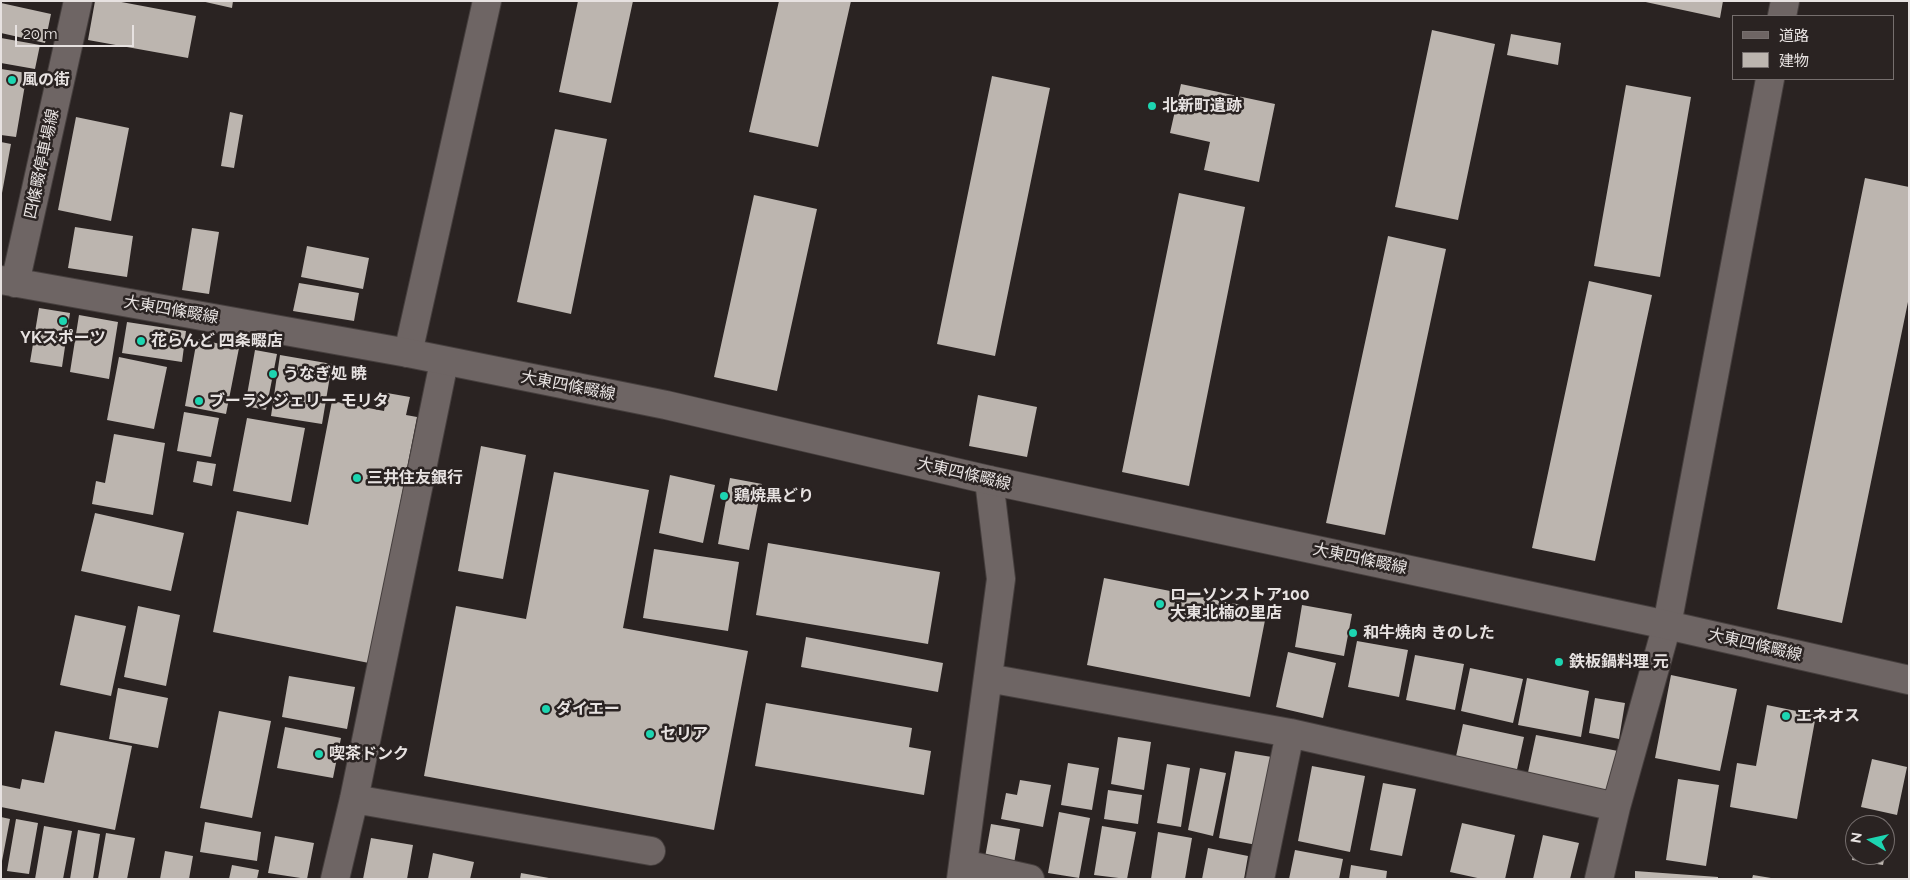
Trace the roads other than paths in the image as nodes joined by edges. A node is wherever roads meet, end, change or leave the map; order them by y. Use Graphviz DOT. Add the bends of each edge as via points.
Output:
graph roads {
  1 [pos="78,1"];
  2 [pos="488,1"];
  3 [pos="1785,1"];
  4 [pos="1782,15"];
  5 [pos="1770,80"];
  6 [pos="8,282"];
  7 [pos="408,353"];
  8 [pos="444,362"];
  9 [pos="989,480"];
  10 [pos="1667,625"];
  11 [pos="988,678"];
  12 [pos="1909,680"];
  13 [pos="1290,733"];
  14 [pos="354,799"];
  15 [pos="1616,807"];
  16 [pos="651,851"];
  17 [pos="962,871"];
  18 [pos="334,879"];
  19 [pos="1030,879"];
  20 [pos="1260,879"];
  21 [pos="1599,879"];
  1 -- 6 [label="street, 四條畷停車場線"];
  2 -- 7 [label="street"];
  3 -- 4 [label="street"];
  5 -- 10 [label="street"];
  6 -- 7 [label="street, 大東四條畷線"];
  7 -- 8 [label="street, 大東四條畷線"];
  8 -- 9 [label="street, 大東四條畷線" via="666,405"];
  8 -- 14 [label="street"];
  9 -- 10 [label="street, 大東四條畷線"];
  9 -- 11 [label="street" via="1001,579"];
  10 -- 12 [label="street, 大東四條畷線"];
  10 -- 15 [label="street"];
  11 -- 13 [label="street"];
  11 -- 17 [label="street"];
  13 -- 15 [label="street"];
  13 -- 20 [label="street"];
  14 -- 16 [label="street"];
  14 -- 18 [label="street"];
  15 -- 21 [label="street"];
  17 -- 19 [label="street"];
}
